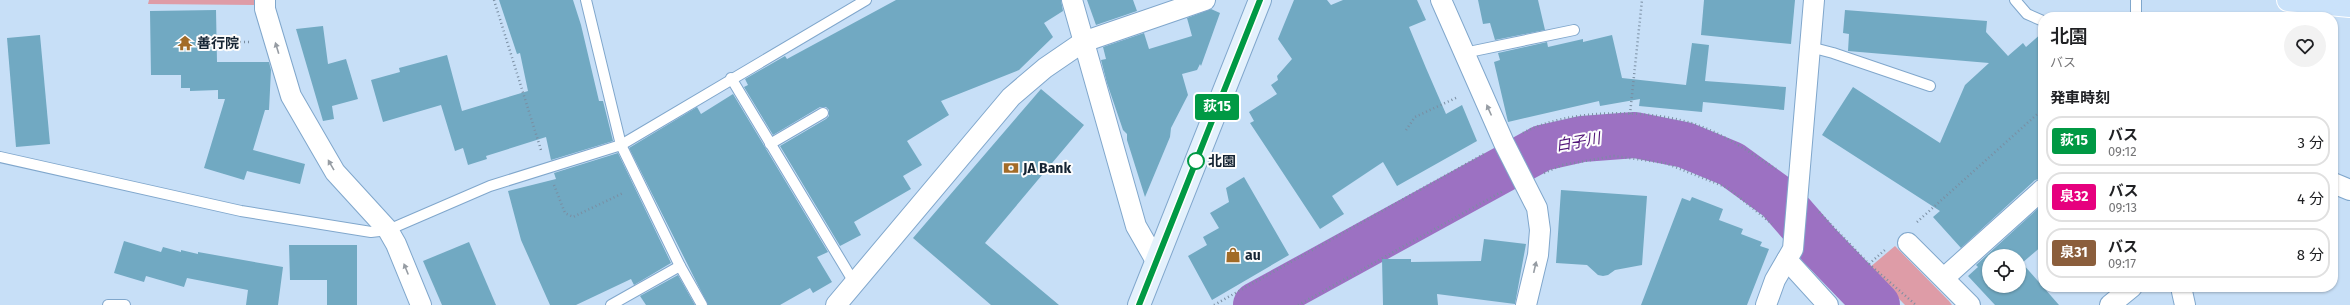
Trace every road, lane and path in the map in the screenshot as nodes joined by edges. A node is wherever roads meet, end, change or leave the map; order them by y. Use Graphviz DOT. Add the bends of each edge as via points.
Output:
graph roads {
  1 [pos="265,0"];
  2 [pos="494,0"];
  3 [pos="586,0"];
  4 [pos="1072,0"];
  5 [pos="1205,0"];
  6 [pos="1260,0"];
  7 [pos="1441,0"];
  8 [pos="1642,0"];
  9 [pos="1814,0"];
  10 [pos="2015,0"];
  11 [pos="2136,0"];
  12 [pos="2288,0"];
  13 [pos="860,1"];
  14 [pos="2350,6"];
  15 [pos="2136,12"];
  16 [pos="2038,19"];
  17 [pos="1574,30"];
  18 [pos="228,42"];
  19 [pos="249,42"];
  20 [pos="1083,42"];
  21 [pos="1810,47"];
  22 [pos="1464,53"];
  23 [pos="731,78"];
  24 [pos="1479,86"];
  25 [pos="1930,86"];
  26 [pos="823,113"];
  27 [pos="1630,114"];
  28 [pos="2038,114"];
  29 [pos="1406,130"];
  30 [pos="770,144"];
  31 [pos="1505,144"];
  32 [pos="621,145"];
  33 [pos="0,157"];
  34 [pos="547,168"];
  35 [pos="641,185"];
  36 [pos="2338,185"];
  37 [pos="1797,190"];
  38 [pos="2350,190"];
  39 [pos="2038,193"];
  40 [pos="388,230"];
  41 [pos="1904,238"];
  42 [pos="1790,252"];
  43 [pos="1156,261"];
  44 [pos="1869,264"];
  45 [pos="680,266"];
  46 [pos="1944,278"];
  47 [pos="855,284"];
  48 [pos="2126,292"];
  49 [pos="2182,292"];
  50 [pos="108,305"];
  51 [pos="125,305"];
  52 [pos="421,305"];
  53 [pos="611,305"];
  54 [pos="702,305"];
  55 [pos="836,305"];
  56 [pos="1138,305"];
  57 [pos="1214,305"];
  58 [pos="1526,305"];
  59 [pos="1766,305"];
  60 [pos="1828,305"];
  61 [pos="1916,305"];
  62 [pos="1970,305"];
  63 [pos="2110,305"];
  64 [pos="2186,305"];
  40 -- 1 [label="street, one-way" via="335,172 291,96 265,9"];
  2 -- 34 [label="path"];
  3 -- 32 [label="lane"];
  4 -- 20 [label="street"];
  5 -- 20 [label="street"];
  6 -- 43 [label="street"];
  7 -- 22 [label="street"];
  8 -- 27 [label="path"];
  9 -- 21 [label="street"];
  10 -- 16 [label="lane" via="2027,14"];
  11 -- 15 [label="lane"];
  12 -- 14 [label="main road"];
  13 -- 23 [label="lane"];
  17 -- 22 [label="lane"];
  18 -- 19 [label="path"];
  20 -- 43 [label="street" via="1136,226"];
  20 -- 47 [label="street" via="1045,68 1011,97"];
  21 -- 25 [label="lane"];
  21 -- 37 [label="street"];
  22 -- 24 [label="street"];
  23 -- 30 [label="lane"];
  23 -- 32 [label="lane"];
  24 -- 29 [label="path" via="1415,117"];
  31 -- 24 [label="street, one-way"];
  26 -- 30 [label="lane"];
  27 -- 31 [label="path" via="1574,117 1533,128"];
  27 -- 37 [label="path" via="1673,118 1700,126 1726,138 1786,175"];
  28 -- 41 [label="path"];
  30 -- 47 [label="lane"];
  31 -- 57 [label="path"];
  58 -- 31 [label="street, one-way" via="1538,255 1540,230 1537,208"];
  32 -- 34 [label="lane"];
  32 -- 35 [label="lane"];
  33 -- 40 [label="lane" via="241,211 371,232"];
  34 -- 35 [label="path" via="565,213 570,216"];
  34 -- 40 [label="lane" via="486,188"];
  35 -- 45 [label="lane"];
  36 -- 38 [label="street"];
  37 -- 42 [label="street"];
  37 -- 44 [label="path"];
  39 -- 46 [label="street"];
  52 -- 40 [label="street, one-way"];
  41 -- 44 [label="path"];
  41 -- 46 [label="street"];
  42 -- 59 [label="street"];
  42 -- 60 [label="street"];
  43 -- 56 [label="street"];
  44 -- 61 [label="path"];
  45 -- 53 [label="lane"];
  45 -- 54 [label="lane"];
  46 -- 62 [label="street"];
  47 -- 55 [label="street"];
  48 -- 63 [label="street"];
  49 -- 64 [label="street"];
  50 -- 51 [label="lane"];
}
